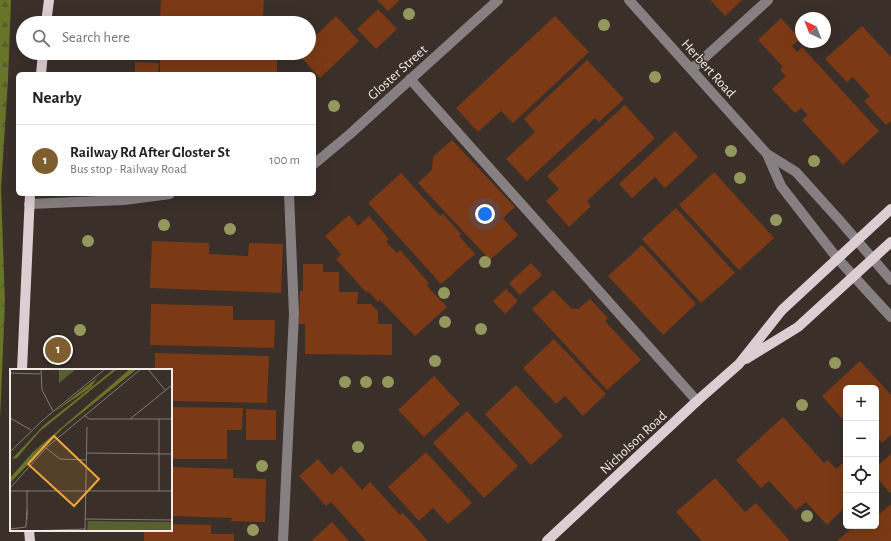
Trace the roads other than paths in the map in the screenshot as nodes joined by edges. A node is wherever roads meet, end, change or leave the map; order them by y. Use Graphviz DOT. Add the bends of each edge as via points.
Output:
graph roads {
  1 [pos="49,0"];
  2 [pos="498,0"];
  3 [pos="630,0"];
  4 [pos="768,0"];
  5 [pos="47,16"];
  6 [pos="42,60"];
  7 [pos="692,69"];
  8 [pos="41,72"];
  9 [pos="410,79"];
  10 [pos="767,154"];
  11 [pos="316,162"];
  12 [pos="155,196"];
  13 [pos="288,196"];
  14 [pos="29,199"];
  15 [pos="891,209"];
  16 [pos="857,240"];
  17 [pos="891,242"];
  18 [pos="837,258"];
  19 [pos="873,259"];
  20 [pos="854,277"];
  21 [pos="891,280"];
  22 [pos="891,317"];
  23 [pos="739,364"];
  24 [pos="22,369"];
  25 [pos="697,401"];
  26 [pos="29,531"];
  27 [pos="30,541"];
  28 [pos="283,541"];
  29 [pos="547,541"];
  1 -- 5 [label="main road"];
  2 -- 9 [label="street, Gloster Street"];
  3 -- 7 [label="street, Herbert Road"];
  4 -- 7 [label="street"];
  6 -- 8 [label="main road"];
  7 -- 10 [label="street, Herbert Road"];
  9 -- 11 [label="street, Gloster Street"];
  9 -- 25 [label="street"];
  10 -- 16 [label="street, Herbert Road" via="796,172"];
  10 -- 18 [label="street, Herbert Road" via="782,186"];
  12 -- 14 [label="street" via="124,200"];
  13 -- 28 [label="street" via="294,314"];
  14 -- 24 [label="main road"];
  15 -- 16 [label="main road, Nicholson Road"];
  16 -- 18 [label="main road, Nicholson Road"];
  16 -- 19 [label="street, Herbert Road"];
  17 -- 19 [label="main road, Nicholson Road"];
  18 -- 20 [label="street, Herbert Road"];
  18 -- 23 [label="main road, Nicholson Road" via="782,310"];
  19 -- 20 [label="main road, Nicholson Road"];
  19 -- 21 [label="street, Herbert Road"];
  20 -- 22 [label="street, Herbert Road"];
  20 -- 23 [label="main road, Nicholson Road" via="798,327"];
  23 -- 25 [label="main road, Nicholson Road"];
  25 -- 29 [label="main road, Nicholson Road"];
  26 -- 27 [label="main road"];
}
